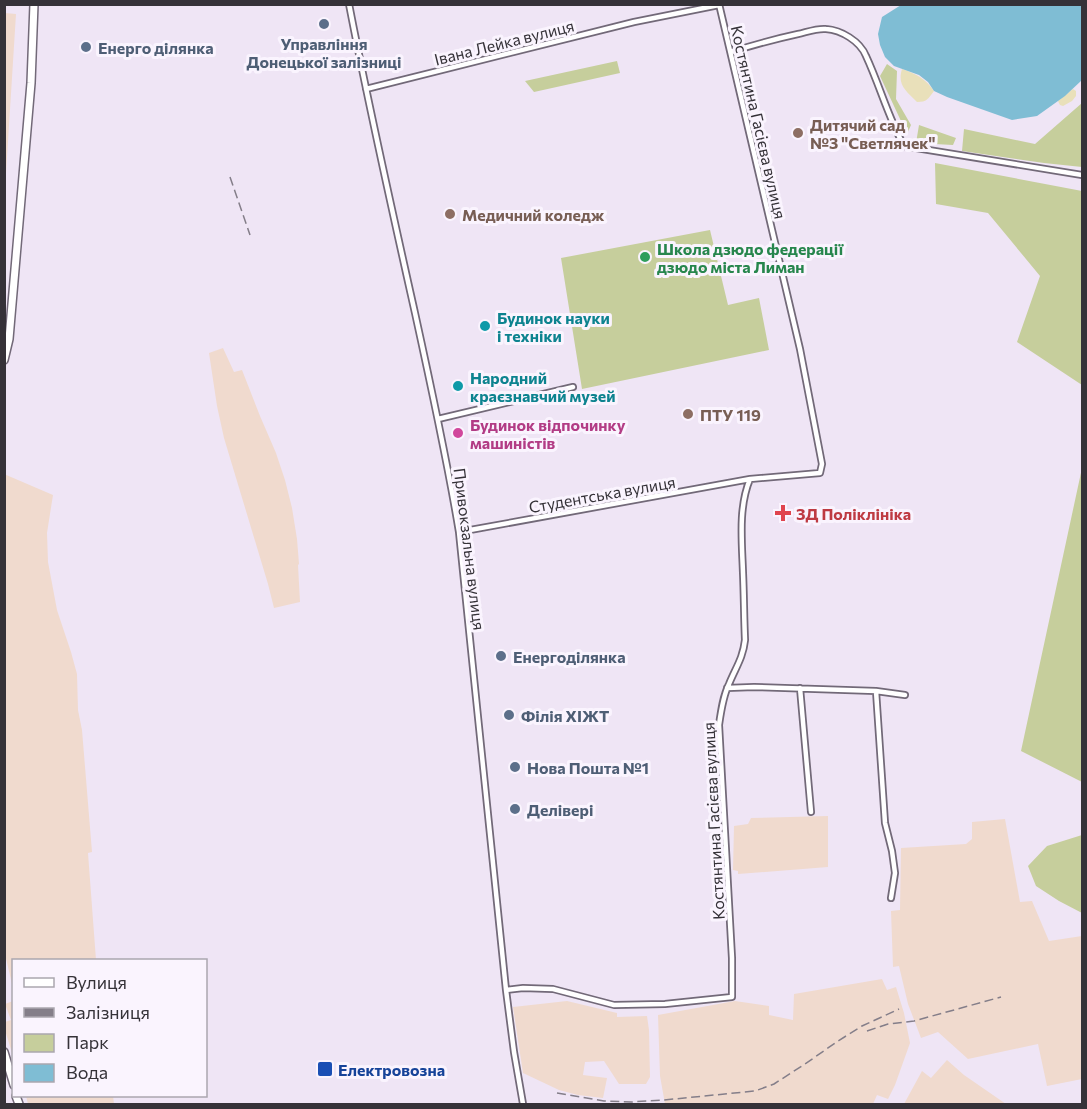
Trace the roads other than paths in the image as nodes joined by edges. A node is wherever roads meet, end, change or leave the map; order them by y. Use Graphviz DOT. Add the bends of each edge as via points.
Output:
graph roads {
  1 [pos="34,4"];
  2 [pos="349,4"];
  3 [pos="719,5"];
  4 [pos="731,51"];
  5 [pos="366,89"];
  6 [pos="1083,175"];
  7 [pos="4,360"];
  8 [pos="573,387"];
  9 [pos="438,419"];
  10 [pos="750,479"];
  11 [pos="459,532"];
  12 [pos="727,688"];
  13 [pos="800,688"];
  14 [pos="876,691"];
  15 [pos="905,695"];
  16 [pos="811,812"];
  17 [pos="891,898"];
  18 [pos="506,990"];
  19 [pos="4,1052"];
  20 [pos="12,1078"];
  21 [pos="523,1104"];
  1 -- 7 [label="main road" via="32,83"];
  2 -- 5 [label="street, Привокзальна вулиця"];
  3 -- 4 [label="street, Костянтина Гасієва вулиця"];
  3 -- 5 [label="street, Івана Лейка вулиця" via="634,22"];
  4 -- 6 [label="street" via="823,28 834,30 848,36 865,53 904,146"];
  4 -- 10 [label="street, Костянтина Гасієва вулиця" via="800,349 822,464 820,473"];
  5 -- 9 [label="street, Привокзальна вулиця"];
  8 -- 9 [label="street"];
  9 -- 11 [label="street, Привокзальна вулиця"];
  10 -- 11 [label="street, Студентська вулиця"];
  10 -- 12 [label="street, Костянтина Гасієва вулиця" via="742,508 744,652"];
  11 -- 18 [label="street, Привокзальна вулиця"];
  12 -- 13 [label="street"];
  12 -- 18 [label="street, Костянтина Гасієва вулиця" via="719,725 732,997 614,1005 553,989"];
  13 -- 14 [label="street"];
  13 -- 16 [label="street"];
  14 -- 15 [label="street"];
  14 -- 17 [label="street" via="885,823 895,873"];
  18 -- 21 [label="street, Привокзальна вулиця"];
  19 -- 20 [label="main road"];
}
